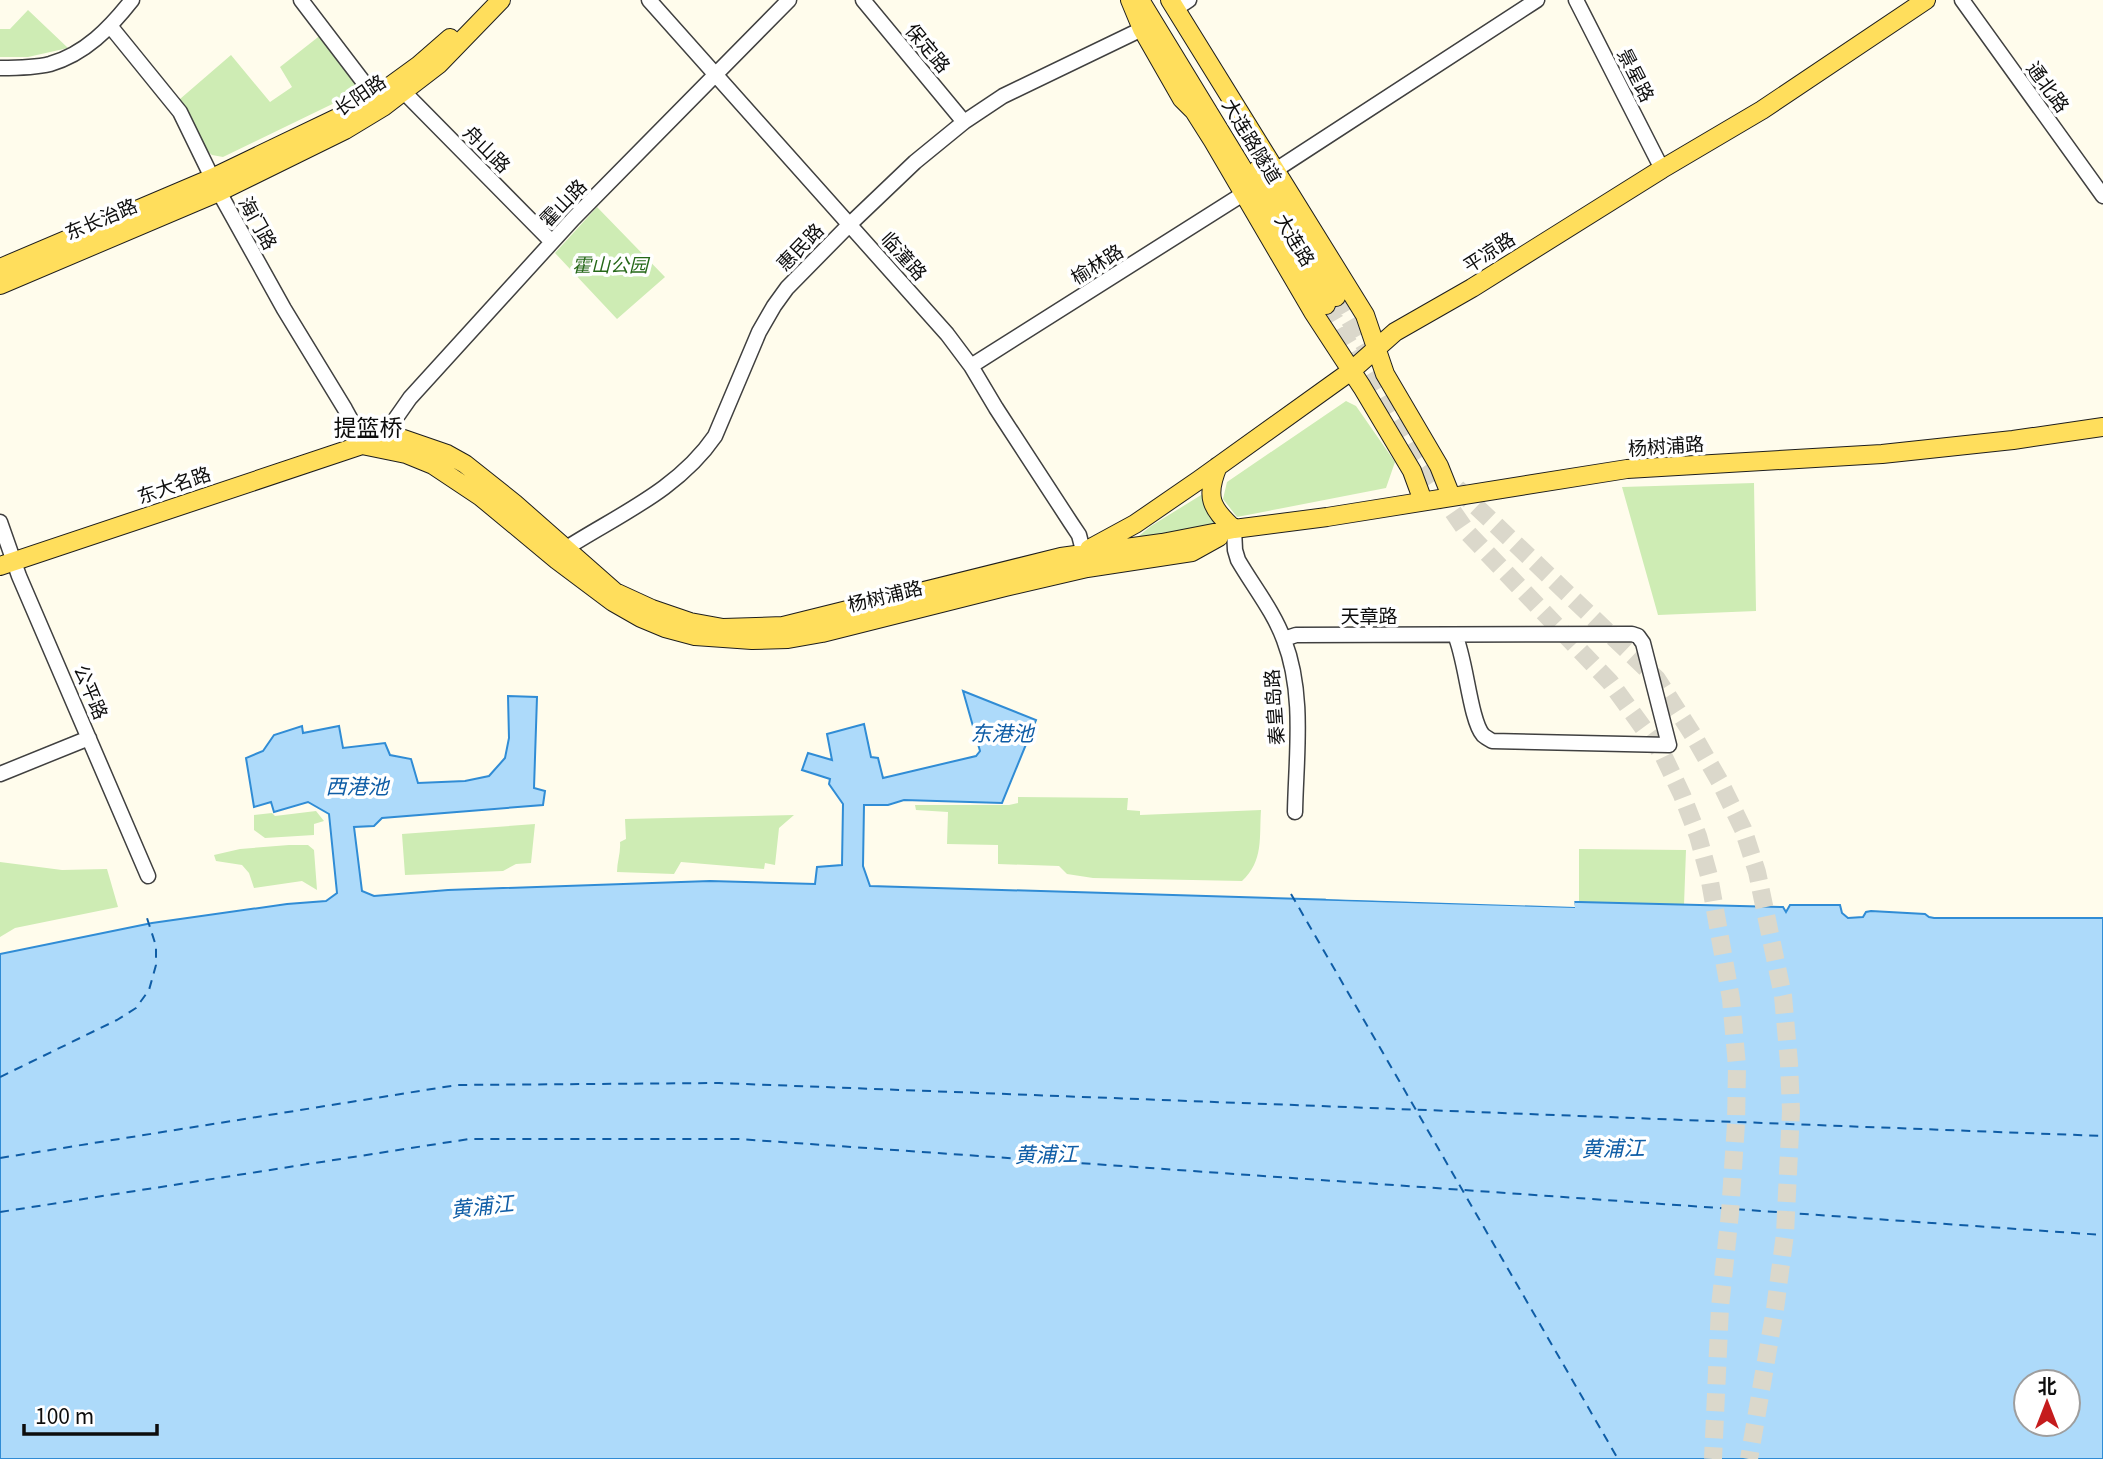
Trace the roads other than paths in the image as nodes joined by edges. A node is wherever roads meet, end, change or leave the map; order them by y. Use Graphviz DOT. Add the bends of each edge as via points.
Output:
graph roads {
  1 [pos="132,0"];
  2 [pos="301,0"];
  3 [pos="485,0"];
  4 [pos="501,0"];
  5 [pos="649,0"];
  6 [pos="789,0"];
  7 [pos="863,0"];
  8 [pos="1130,0"];
  9 [pos="1140,0"];
  10 [pos="1160,0"];
  11 [pos="1537,0"];
  12 [pos="1576,0"];
  13 [pos="1926,0"];
  14 [pos="1962,0"];
  15 [pos="1179,3"];
  16 [pos="111,27"];
  17 [pos="1142,29"];
  18 [pos="0,68"];
  19 [pos="716,74"];
  20 [pos="398,87"];
  21 [pos="379,102"];
  22 [pos="964,122"];
  23 [pos="1662,169"];
  24 [pos="1274,171"];
  25 [pos="2099,178"];
  26 [pos="216,185"];
  27 [pos="1243,194"];
  28 [pos="2103,196"];
  29 [pos="849,224"];
  30 [pos="552,242"];
  31 [pos="0,268"];
  32 [pos="0,285"];
  33 [pos="1375,349"];
  34 [pos="971,366"];
  35 [pos="1351,371"];
  36 [pos="2103,427"];
  37 [pos="386,441"];
  38 [pos="362,445"];
  39 [pos="1218,466"];
  40 [pos="1451,496"];
  41 [pos="1423,501"];
  42 [pos="0,522"];
  43 [pos="1234,529"];
  44 [pos="561,555"];
  45 [pos="1085,561"];
  46 [pos="7,563"];
  47 [pos="1455,635"];
  48 [pos="1284,639"];
  49 [pos="89,738"];
  50 [pos="0,774"];
  51 [pos="1295,812"];
  52 [pos="148,876"];
  1 -- 16 [label="street"];
  2 -- 21 [label="street"];
  3 -- 20 [label="main road, 长阳路"];
  4 -- 20 [label="main road, 长阳路" via="439,64"];
  5 -- 19 [label="street, 临潼路"];
  6 -- 19 [label="street, 霍山路"];
  7 -- 22 [label="street, 保定路"];
  8 -- 17 [label="main road, 大连路"];
  9 -- 10 [label="main road, 大连路隧道" via="1331,301"];
  11 -- 24 [label="street"];
  12 -- 23 [label="street, 景星路"];
  13 -- 23 [label="main road, 平凉路" via="1772,103"];
  14 -- 25 [label="street, 通北路"];
  15 -- 24 [label="main road, 大连路"];
  16 -- 18 [label="street" via="57,61"];
  16 -- 26 [label="street, 海门路" via="180,112"];
  17 -- 22 [label="street, 惠民路" via="1003,96"];
  17 -- 27 [label="main road, 大连路"];
  19 -- 29 [label="street, 临潼路"];
  19 -- 30 [label="street, 霍山路"];
  20 -- 21 [label="main road, 长阳路"];
  20 -- 30 [label="street, 舟山路"];
  21 -- 26 [label="main road, 长阳路" via="325,142"];
  22 -- 29 [label="street, 惠民路"];
  23 -- 33 [label="main road, 平凉路" via="1395,332"];
  24 -- 33 [label="main road, 大连路" via="1365,315"];
  25 -- 28 [label="street, 通北路"];
  26 -- 31 [label="main road, 东长治路"];
  26 -- 32 [label="main road, 东长治路"];
  26 -- 38 [label="street, 海门路"];
  27 -- 34 [label="street, 榆林路"];
  27 -- 35 [label="main road, 大连路"];
  29 -- 34 [label="street, 临潼路"];
  29 -- 44 [label="street, 惠民路" via="774,306 704,451 650,499"];
  30 -- 37 [label="street, 霍山路" via="410,398"];
  33 -- 35 [label="main road, 平凉路"];
  33 -- 40 [label="main road, 大连路"];
  34 -- 45 [label="street, 临潼路" via="1079,535"];
  35 -- 39 [label="main road, 平凉路"];
  35 -- 41 [label="main road, 大连路" via="1412,471"];
  36 -- 40 [label="main road, 杨树浦路" via="1895,453 1627,469"];
  37 -- 38 [label="main road, 东大名路"];
  37 -- 44 [label="main road, 东大名路" via="433,465"];
  38 -- 46 [label="main road, 东大名路"];
  39 -- 43 [label="main road" via="1211,502"];
  39 -- 45 [label="main road, 平凉路"];
  40 -- 41 [label="main road, 杨树浦路"];
  41 -- 43 [label="main road, 杨树浦路"];
  42 -- 46 [label="street, 公平路"];
  43 -- 45 [label="main road, 杨树浦路" via="1192,552"];
  43 -- 48 [label="street, 秦皇岛路" via="1238,560"];
  44 -- 45 [label="main road, 杨树浦路" via="615,592 652,609 723,628 783,626 1056,558"];
  46 -- 49 [label="street, 公平路"];
  47 -- 47 [label="street, 天章路" via="1477,724 1492,741 1669,746 1646,651 1637,636"];
  47 -- 48 [label="street, 天章路" via="1296,635"];
  48 -- 51 [label="street, 秦皇岛路" via="1297,706"];
  49 -- 50 [label="street"];
  49 -- 52 [label="street, 公平路"];
}
